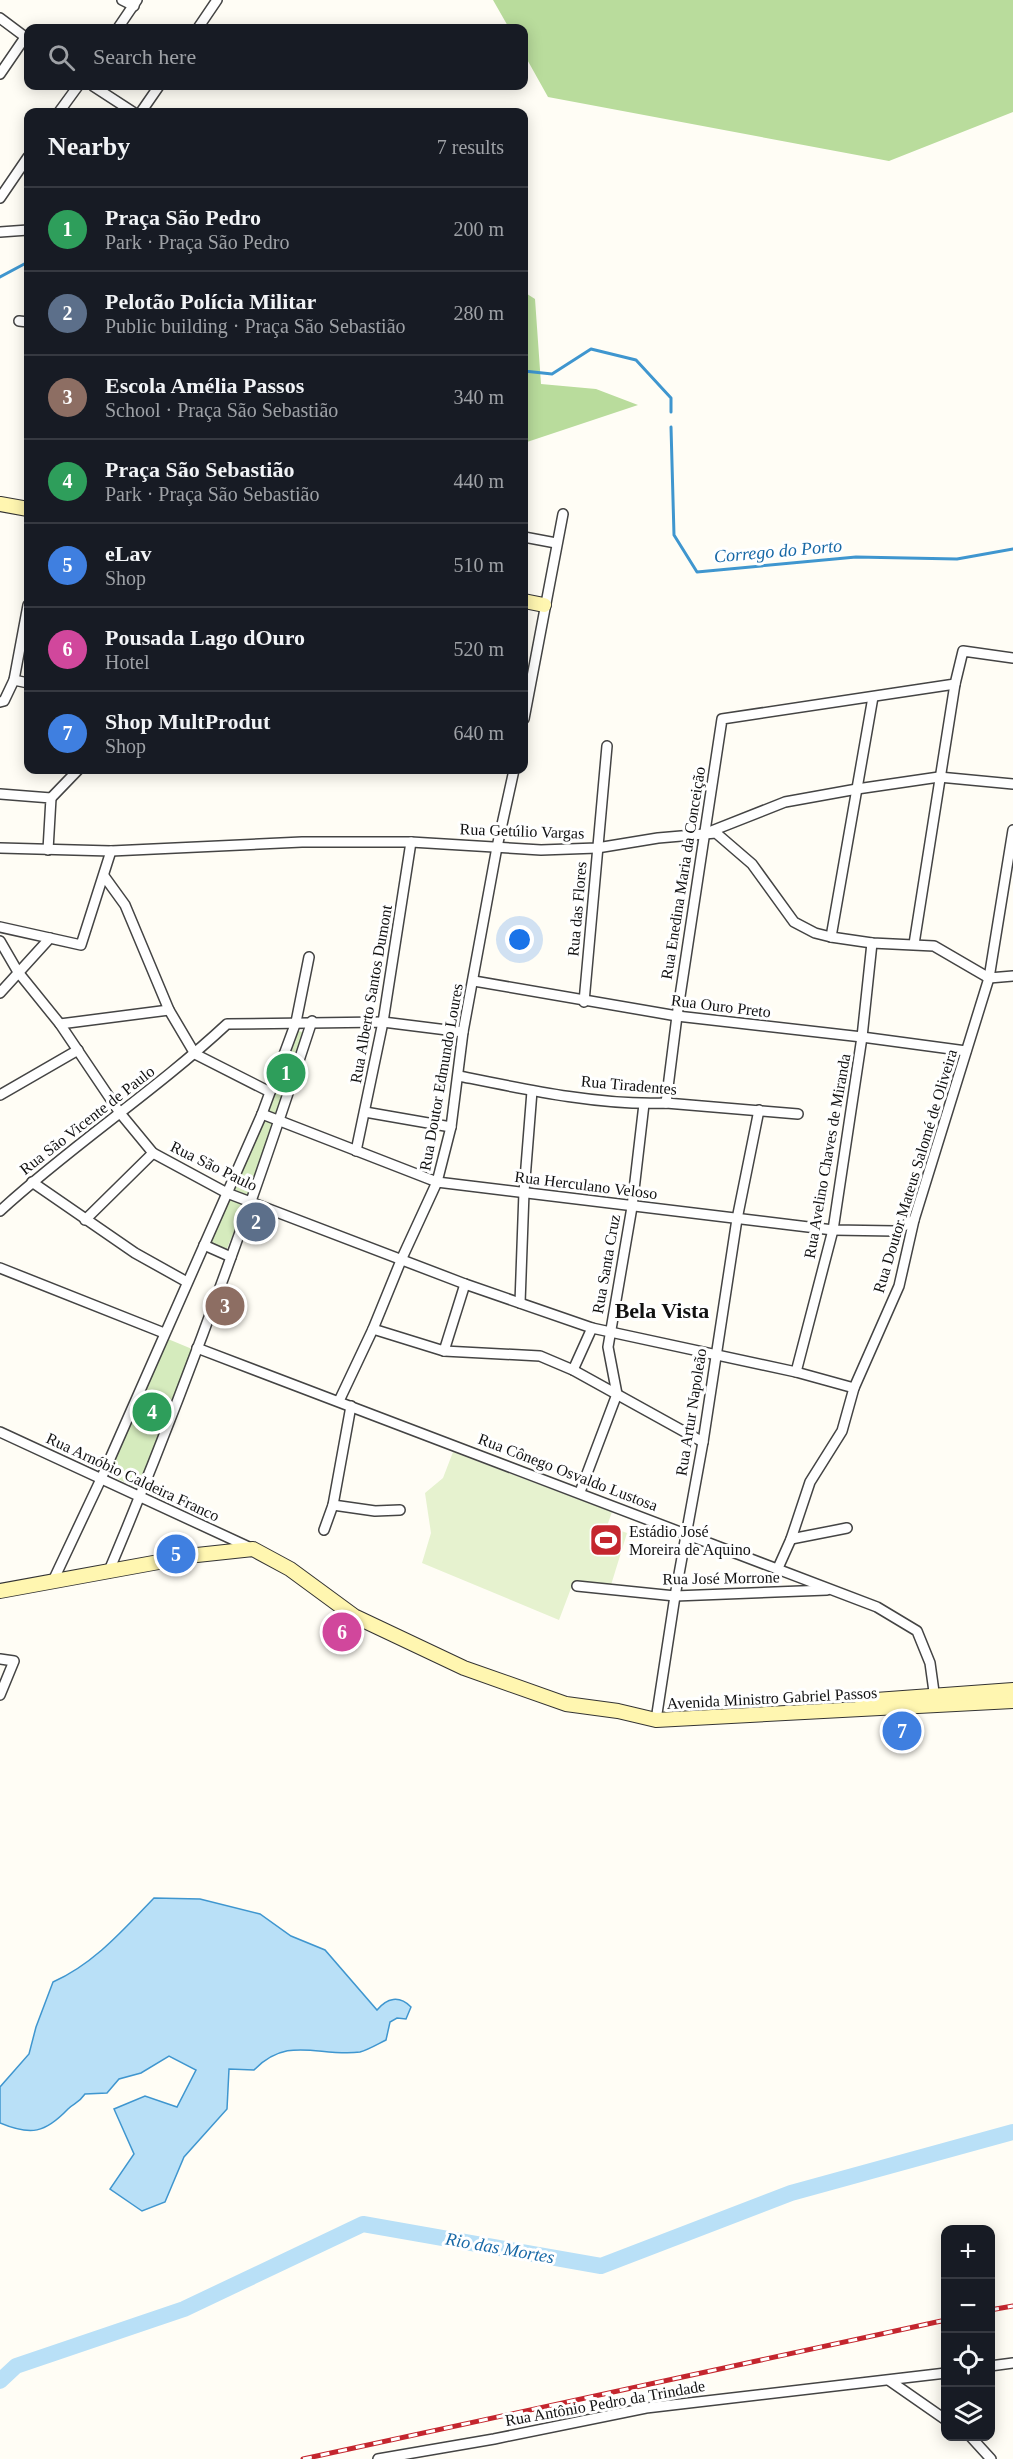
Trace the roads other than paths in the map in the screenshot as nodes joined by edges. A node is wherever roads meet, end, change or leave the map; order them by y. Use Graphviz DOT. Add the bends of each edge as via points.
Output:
graph roads {
  1 [pos="122,0"];
  2 [pos="217,0"];
  3 [pos="135,3"];
  4 [pos="0,18"];
  5 [pos="121,24"];
  6 [pos="201,24"];
  7 [pos="24,36"];
  8 [pos="24,42"];
  9 [pos="0,74"];
  10 [pos="75,90"];
  11 [pos="99,90"];
  12 [pos="156,90"];
  13 [pos="62,108"];
  14 [pos="127,108"];
  15 [pos="144,108"];
  16 [pos="24,163"];
  17 [pos="0,198"];
  18 [pos="24,230"];
  19 [pos="0,232"];
  20 [pos="0,504"];
  21 [pos="24,508"];
  22 [pos="563,514"];
  23 [pos="528,538"];
  24 [pos="556,543"];
  25 [pos="528,602"];
  26 [pos="544,605"];
  27 [pos="24,627"];
  28 [pos="1013,658"];
  29 [pos="528,672"];
  30 [pos="14,680"];
  31 [pos="24,682"];
  32 [pos="955,684"];
  33 [pos="873,697"];
  34 [pos="2,701"];
  35 [pos="607,746"];
  36 [pos="74,774"];
  37 [pos="513,774"];
  38 [pos="939,777"];
  39 [pos="1013,784"];
  40 [pos="858,789"];
  41 [pos="0,794"];
  42 [pos="51,798"];
  43 [pos="1013,830"];
  44 [pos="704,834"];
  45 [pos="411,842"];
  46 [pos="496,847"];
  47 [pos="0,848"];
  48 [pos="597,848"];
  49 [pos="48,850"];
  50 [pos="111,851"];
  51 [pos="104,876"];
  52 [pos="0,927"];
  53 [pos="831,937"];
  54 [pos="50,938"];
  55 [pos="0,941"];
  56 [pos="872,943"];
  57 [pos="914,944"];
  58 [pos="309,957"];
  59 [pos="18,972"];
  60 [pos="1013,976"];
  61 [pos="989,978"];
  62 [pos="474,981"];
  63 [pos="0,993"];
  64 [pos="585,1002"];
  65 [pos="169,1011"];
  66 [pos="676,1016"];
  67 [pos="296,1022"];
  68 [pos="312,1022"];
  69 [pos="383,1022"];
  70 [pos="60,1024"];
  71 [pos="463,1032"];
  72 [pos="862,1037"];
  73 [pos="78,1050"];
  74 [pos="966,1051"];
  75 [pos="195,1054"];
  76 [pos="459,1076"];
  77 [pos="532,1091"];
  78 [pos="270,1092"];
  79 [pos="0,1095"];
  80 [pos="666,1103"];
  81 [pos="644,1104"];
  82 [pos="759,1110"];
  83 [pos="365,1112"];
  84 [pos="120,1113"];
  85 [pos="262,1114"];
  86 [pos="798,1114"];
  87 [pos="279,1121"];
  88 [pos="450,1127"];
  89 [pos="356,1151"];
  90 [pos="153,1153"];
  91 [pos="32,1182"];
  92 [pos="438,1182"];
  93 [pos="227,1192"];
  94 [pos="524,1192"];
  95 [pos="250,1201"];
  96 [pos="632,1207"];
  97 [pos="0,1211"];
  98 [pos="737,1219"];
  99 [pos="85,1220"];
  100 [pos="914,1220"];
  101 [pos="832,1230"];
  102 [pos="204,1245"];
  103 [pos="231,1257"];
  104 [pos="402,1258"];
  105 [pos="0,1268"];
  106 [pos="187,1282"];
  107 [pos="465,1284"];
  108 [pos="520,1303"];
  109 [pos="591,1328"];
  110 [pos="373,1329"];
  111 [pos="609,1332"];
  112 [pos="165,1333"];
  113 [pos="197,1348"];
  114 [pos="444,1351"];
  115 [pos="715,1356"];
  116 [pos="573,1370"];
  117 [pos="796,1372"];
  118 [pos="854,1388"];
  119 [pos="616,1394"];
  120 [pos="339,1401"];
  121 [pos="351,1406"];
  122 [pos="0,1432"];
  123 [pos="703,1442"];
  124 [pos="101,1479"];
  125 [pos="580,1492"];
  126 [pos="140,1496"];
  127 [pos="333,1505"];
  128 [pos="400,1510"];
  129 [pos="847,1528"];
  130 [pos="324,1530"];
  131 [pos="687,1532"];
  132 [pos="791,1539"];
  133 [pos="253,1549"];
  134 [pos="778,1568"];
  135 [pos="108,1573"];
  136 [pos="52,1583"];
  137 [pos="578,1586"];
  138 [pos="830,1590"];
  139 [pos="0,1591"];
  140 [pos="675,1596"];
  141 [pos="0,1659"];
  142 [pos="1013,1690"];
  143 [pos="0,1695"];
  144 [pos="935,1701"];
  145 [pos="1013,1701"];
  146 [pos="656,1716"];
  147 [pos="1013,2363"];
  148 [pos="995,2365"];
  149 [pos="941,2374"];
  150 [pos="890,2381"];
  151 [pos="941,2417"];
  152 [pos="975,2441"];
  153 [pos="378,2459"];
  154 [pos="991,2459"];
  1 -- 3 [label="street"];
  2 -- 6 [label="street"];
  3 -- 5 [label="street"];
  4 -- 7 [label="street"];
  8 -- 9 [label="street"];
  10 -- 13 [label="street"];
  11 -- 14 [label="street"];
  12 -- 15 [label="street"];
  16 -- 17 [label="street"];
  18 -- 19 [label="street"];
  20 -- 21 [label="main road"];
  22 -- 24 [label="street"];
  23 -- 24 [label="street"];
  24 -- 26 [label="street"];
  25 -- 26 [label="main road"];
  26 -- 29 [label="street"];
  27 -- 30 [label="street"];
  28 -- 32 [label="street" via="963,651"];
  30 -- 31 [label="street"];
  30 -- 34 [label="street"];
  32 -- 33 [label="street"];
  32 -- 38 [label="street"];
  33 -- 40 [label="street"];
  33 -- 44 [label="street, Rua Enedina Maria da Conceição" via="722,719"];
  35 -- 48 [label="street, Rua das Flores"];
  36 -- 42 [label="street"];
  37 -- 46 [label="street, Rua Doutor Edmundo Loures"];
  38 -- 39 [label="street"];
  38 -- 40 [label="street"];
  38 -- 57 [label="street"];
  40 -- 44 [label="street" via="785,802"];
  40 -- 53 [label="street"];
  41 -- 42 [label="street"];
  42 -- 49 [label="street"];
  43 -- 61 [label="street, Rua Doutor Mateus Salomé de Oliveira"];
  44 -- 48 [label="street, Rua Getúlio Vargas"];
  44 -- 53 [label="street, Rua Getúlio Vargas" via="716,833 752,864 794,922"];
  44 -- 66 [label="street, Rua Enedina Maria da Conceição"];
  45 -- 46 [label="street, Rua Getúlio Vargas"];
  45 -- 50 [label="street, Rua Getúlio Vargas" via="302,842"];
  45 -- 69 [label="street, Rua Alberto Santos Dumont"];
  46 -- 48 [label="street, Rua Getúlio Vargas"];
  46 -- 62 [label="street, Rua Doutor Edmundo Loures"];
  47 -- 49 [label="street, Rua Getúlio Vargas"];
  48 -- 64 [label="street, Rua das Flores"];
  49 -- 50 [label="street, Rua Getúlio Vargas"];
  50 -- 51 [label="street"];
  51 -- 54 [label="street" via="81,945"];
  51 -- 65 [label="street" via="125,905"];
  52 -- 54 [label="street"];
  53 -- 56 [label="street, Rua Getúlio Vargas"];
  54 -- 59 [label="street"];
  55 -- 59 [label="street, Rua São Paulo"];
  56 -- 57 [label="street, Rua Getúlio Vargas"];
  56 -- 72 [label="street, Rua Avelino Chaves de Miranda"];
  57 -- 61 [label="street, Rua Getúlio Vargas" via="934,946"];
  58 -- 67 [label="street"];
  59 -- 63 [label="street"];
  59 -- 70 [label="street, Rua São Paulo"];
  60 -- 61 [label="street"];
  61 -- 74 [label="street, Rua Doutor Mateus Salomé de Oliveira"];
  62 -- 64 [label="street, Rua Ouro Preto"];
  62 -- 71 [label="street, Rua Doutor Edmundo Loures"];
  64 -- 66 [label="street, Rua Ouro Preto"];
  65 -- 70 [label="street"];
  65 -- 75 [label="street"];
  66 -- 72 [label="street, Rua Ouro Preto"];
  66 -- 80 [label="street, Rua Enedina Maria da Conceição"];
  67 -- 68 [label="street, Rua São Vicente de Paulo"];
  67 -- 75 [label="street, Rua São Vicente de Paulo" via="227,1024"];
  67 -- 78 [label="street"];
  68 -- 69 [label="street, Rua São Vicente de Paulo"];
  68 -- 87 [label="street"];
  69 -- 71 [label="street, Rua São Vicente de Paulo"];
  69 -- 83 [label="street, Rua Alberto Santos Dumont"];
  70 -- 73 [label="street, Rua São Paulo"];
  71 -- 76 [label="street, Rua Doutor Edmundo Loures"];
  72 -- 74 [label="street, Rua Ouro Preto"];
  72 -- 101 [label="street, Rua Avelino Chaves de Miranda"];
  73 -- 79 [label="street"];
  73 -- 84 [label="street, Rua São Paulo"];
  74 -- 100 [label="street, Rua Doutor Mateus Salomé de Oliveira"];
  75 -- 78 [label="street"];
  75 -- 84 [label="street, Rua São Vicente de Paulo"];
  76 -- 77 [label="street, Rua Tiradentes"];
  76 -- 88 [label="street, Rua Doutor Edmundo Loures"];
  77 -- 81 [label="street, Rua Tiradentes"];
  77 -- 94 [label="street"];
  78 -- 85 [label="street"];
  80 -- 81 [label="street, Rua Tiradentes"];
  80 -- 82 [label="street, Rua Tiradentes"];
  81 -- 96 [label="street, Rua Santa Cruz"];
  82 -- 86 [label="street, Rua Tiradentes"];
  82 -- 98 [label="street, Rua Artur Napoleão"];
  83 -- 88 [label="street"];
  83 -- 89 [label="street, Rua Alberto Santos Dumont"];
  84 -- 90 [label="street, Rua São Paulo"];
  84 -- 91 [label="street, Rua São Vicente de Paulo"];
  85 -- 87 [label="street, Rua Herculano Veloso"];
  85 -- 93 [label="street"];
  87 -- 89 [label="street, Rua Herculano Veloso"];
  87 -- 95 [label="street"];
  88 -- 92 [label="street, Rua Doutor Edmundo Loures"];
  89 -- 92 [label="street, Rua Herculano Veloso"];
  90 -- 93 [label="street, Rua São Paulo"];
  90 -- 99 [label="street"];
  91 -- 97 [label="street, Rua São Vicente de Paulo"];
  91 -- 99 [label="street"];
  92 -- 94 [label="street, Rua Herculano Veloso"];
  92 -- 104 [label="street, Rua Doutor Edmundo Loures"];
  93 -- 95 [label="street, Rua São Paulo"];
  93 -- 102 [label="street"];
  94 -- 96 [label="street, Rua Herculano Veloso"];
  94 -- 108 [label="street"];
  95 -- 103 [label="street"];
  95 -- 104 [label="street, Rua São Paulo"];
  96 -- 98 [label="street, Rua Herculano Veloso"];
  96 -- 111 [label="street, Rua Santa Cruz"];
  98 -- 101 [label="street, Rua Herculano Veloso"];
  98 -- 115 [label="street, Rua Artur Napoleão"];
  99 -- 106 [label="street"];
  100 -- 101 [label="street, Rua Herculano Veloso" via="895,1232"];
  100 -- 118 [label="street, Rua Doutor Mateus Salomé de Oliveira" via="899,1286"];
  101 -- 117 [label="street, Rua Avelino Chaves de Miranda"];
  102 -- 103 [label="street"];
  102 -- 106 [label="street"];
  103 -- 113 [label="street"];
  104 -- 107 [label="street, Rua São Paulo"];
  104 -- 110 [label="street, Rua Doutor Edmundo Loures"];
  105 -- 112 [label="street"];
  106 -- 112 [label="street"];
  107 -- 108 [label="street, Rua São Paulo"];
  107 -- 114 [label="street"];
  108 -- 109 [label="street, Rua São Paulo"];
  109 -- 111 [label="street, Rua São Paulo"];
  109 -- 116 [label="street"];
  110 -- 114 [label="street"];
  110 -- 120 [label="street, Rua Doutor Edmundo Loures"];
  111 -- 115 [label="street, Rua São Paulo"];
  111 -- 119 [label="street, Rua Santa Cruz"];
  112 -- 124 [label="street"];
  113 -- 120 [label="street, Rua Cônego Osvaldo Lustosa"];
  113 -- 126 [label="street"];
  114 -- 116 [label="street" via="540,1356"];
  115 -- 117 [label="street, Rua São Paulo"];
  115 -- 123 [label="street, Rua Artur Napoleão"];
  116 -- 119 [label="street"];
  117 -- 118 [label="street, Rua São Paulo"];
  118 -- 132 [label="street, Rua Doutor Mateus Salomé de Oliveira" via="842,1431 810,1482"];
  119 -- 123 [label="street"];
  119 -- 125 [label="street"];
  120 -- 121 [label="street, Rua Cônego Osvaldo Lustosa"];
  121 -- 125 [label="street, Rua Cônego Osvaldo Lustosa"];
  121 -- 127 [label="street"];
  122 -- 124 [label="street, Rua Arnóbio Caldeira Franco"];
  123 -- 131 [label="street, Rua Artur Napoleão"];
  124 -- 126 [label="street, Rua Arnóbio Caldeira Franco"];
  124 -- 136 [label="street"];
  125 -- 131 [label="street, Rua Cônego Osvaldo Lustosa"];
  126 -- 133 [label="street, Rua Arnóbio Caldeira Franco"];
  126 -- 135 [label="street"];
  127 -- 128 [label="street"];
  127 -- 130 [label="street"];
  129 -- 132 [label="street"];
  131 -- 134 [label="street, Rua Cônego Osvaldo Lustosa"];
  131 -- 140 [label="street, Rua Artur Napoleão"];
  132 -- 134 [label="street, Rua Doutor Mateus Salomé de Oliveira"];
  133 -- 135 [label="main road" via="197,1555"];
  133 -- 146 [label="main road, Avenida Ministro Gabriel Passos" via="290,1569 354,1616 464,1668 566,1704"];
  134 -- 138 [label="street, Rua Cônego Osvaldo Lustosa"];
  135 -- 136 [label="main road"];
  136 -- 139 [label="main road"];
  137 -- 140 [label="street, Rua José Morrone"];
  138 -- 140 [label="street, Rua José Morrone"];
  138 -- 144 [label="street, Rua Cônego Osvaldo Lustosa" via="878,1607 917,1631 930,1663"];
  140 -- 146 [label="street, Rua Artur Napoleão"];
  141 -- 143 [label="street" via="14,1661"];
  142 -- 144 [label="main road"];
  144 -- 145 [label="main road, Avenida Ministro Gabriel Passos"];
  144 -- 146 [label="main road, Avenida Ministro Gabriel Passos"];
  147 -- 148 [label="street"];
  149 -- 150 [label="street, Rua Antônio Pedro da Trindade"];
  150 -- 151 [label="street"];
  150 -- 153 [label="street, Rua Antônio Pedro da Trindade" via="646,2408"];
  152 -- 154 [label="street"];
}
